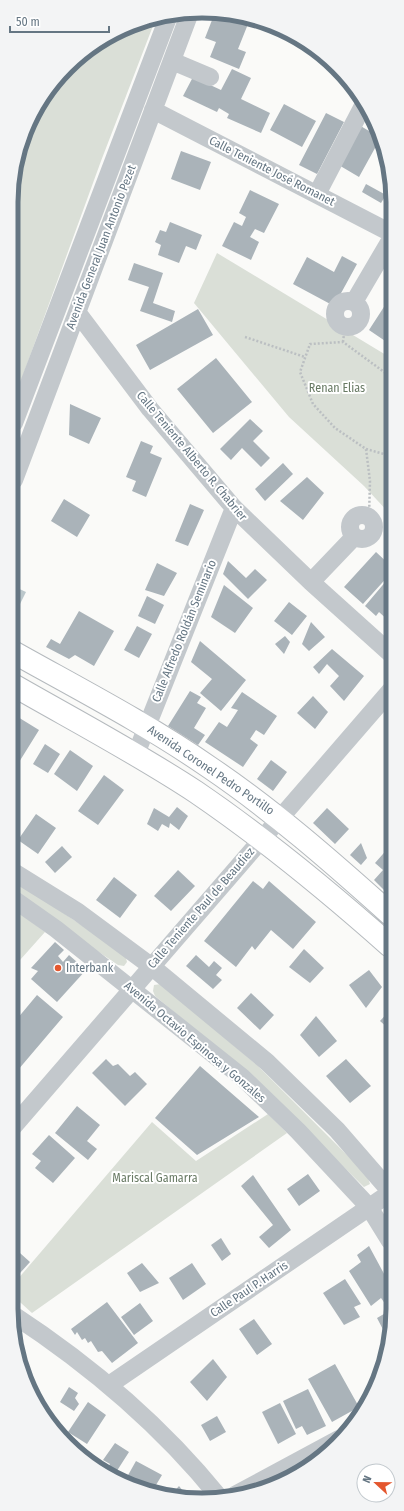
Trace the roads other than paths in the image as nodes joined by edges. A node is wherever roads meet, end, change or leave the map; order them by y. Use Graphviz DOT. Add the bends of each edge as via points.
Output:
graph roads {
  1 [pos="188,18"];
  2 [pos="166,22"];
  3 [pos="172,61"];
  4 [pos="210,77"];
  5 [pos="153,110"];
  6 [pos="361,110"];
  7 [pos="317,194"];
  8 [pos="386,230"];
  9 [pos="386,248"];
  10 [pos="77,312"];
  11 [pos="344,334"];
  12 [pos="18,412"];
  13 [pos="18,469"];
  14 [pos="234,508"];
  15 [pos="369,517"];
  16 [pos="311,582"];
  17 [pos="386,650"];
  18 [pos="18,655"];
  19 [pos="18,688"];
  20 [pos="386,695"];
  21 [pos="146,726"];
  22 [pos="136,754"];
  23 [pos="280,818"];
  24 [pos="261,839"];
  25 [pos="18,875"];
  26 [pos="18,902"];
  27 [pos="386,911"];
  28 [pos="386,942"];
  29 [pos="151,966"];
  30 [pos="132,988"];
  31 [pos="18,1121"];
  32 [pos="386,1187"];
  33 [pos="386,1195"];
  34 [pos="369,1207"];
  35 [pos="386,1235"];
  36 [pos="19,1325"];
  37 [pos="109,1385"];
  38 [pos="324,1446"];
  39 [pos="249,1487"];
  40 [pos="215,1493"];
  1 -- 3 [label="street, Avenida General Juan Antonio Pezet"];
  2 -- 12 [label="street, Avenida General Juan Antonio Pezet"];
  3 -- 4 [label="street"];
  3 -- 5 [label="street, Avenida General Juan Antonio Pezet"];
  5 -- 7 [label="street, Calle Teniente José Romanet"];
  5 -- 10 [label="street, Avenida General Juan Antonio Pezet"];
  6 -- 7 [label="street"];
  7 -- 8 [label="street, Calle Teniente José Romanet"];
  9 -- 11 [label="street" via="354,302 361,312 359,320"];
  10 -- 13 [label="street, Avenida General Juan Antonio Pezet"];
  10 -- 14 [label="street, Calle Teniente Alberto R. Chabrier" via="150,409"];
  14 -- 16 [label="street, Calle Teniente Alberto R. Chabrier"];
  14 -- 21 [label="street, Calle Alfredo Roldán Seminario"];
  15 -- 16 [label="street" via="361,515 351,521 350,530 354,537"];
  16 -- 17 [label="street, Calle Teniente Alberto R. Chabrier"];
  18 -- 21 [label="main road, Avenida Coronel Pedro Portillo"];
  19 -- 22 [label="main road"];
  20 -- 23 [label="street, Calle Teniente Paul de Beaudiez"];
  21 -- 22 [label="street, Calle Alfredo Roldán Seminario"];
  21 -- 23 [label="main road, Avenida Coronel Pedro Portillo" via="210,767"];
  22 -- 24 [label="main road" via="196,792"];
  23 -- 24 [label="street, Calle Teniente Paul de Beaudiez"];
  23 -- 27 [label="main road, Avenida Coronel Pedro Portillo"];
  24 -- 28 [label="main road" via="321,885"];
  24 -- 29 [label="street, Calle Teniente Paul de Beaudiez"];
  25 -- 29 [label="street" via="78,912"];
  26 -- 30 [label="street, Avenida Octavio Espinosa y Gonzales"];
  29 -- 30 [label="street, Calle Teniente Paul de Beaudiez"];
  29 -- 32 [label="street" via="267,1062 337,1130"];
  30 -- 31 [label="street, Calle Teniente Paul de Beaudiez"];
  30 -- 34 [label="street, Avenida Octavio Espinosa y Gonzales" via="242,1077 298,1131"];
  33 -- 34 [label="street, Calle Paul P. Harris"];
  34 -- 35 [label="street, Avenida Octavio Espinosa y Gonzales"];
  34 -- 37 [label="street, Calle Paul P. Harris"];
  36 -- 37 [label="street" via="57,1345"];
  37 -- 40 [label="street" via="177,1449"];
  38 -- 39 [label="street"];
}
